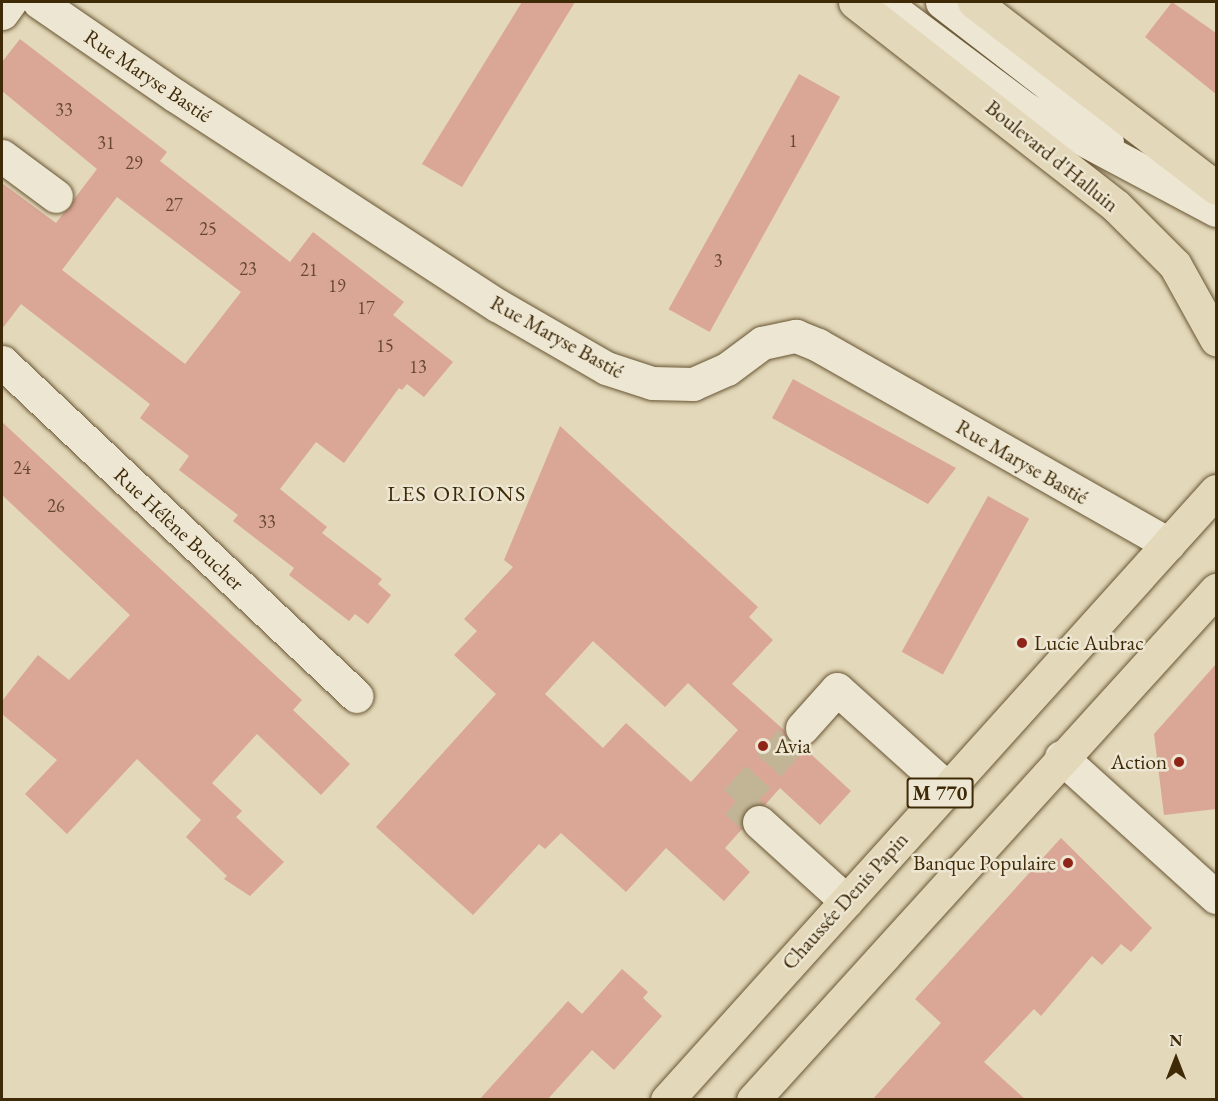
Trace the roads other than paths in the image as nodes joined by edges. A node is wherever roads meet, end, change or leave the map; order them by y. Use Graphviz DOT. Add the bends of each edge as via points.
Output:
graph roads {
  1 [pos="10,2"];
  2 [pos="39,2"];
  3 [pos="855,2"];
  4 [pos="884,2"];
  5 [pos="942,2"];
  6 [pos="974,2"];
  7 [pos="2,13"];
  8 [pos="2,156"];
  9 [pos="1120,156"];
  10 [pos="1216,188"];
  11 [pos="56,196"];
  12 [pos="1216,210"];
  13 [pos="1216,236"];
  14 [pos="1216,339"];
  15 [pos="2,362"];
  16 [pos="1216,491"];
  17 [pos="1168,544"];
  18 [pos="1216,591"];
  19 [pos="357,696"];
  20 [pos="802,728"];
  21 [pos="1061,757"];
  22 [pos="946,787"];
  23 [pos="759,822"];
  24 [pos="1216,897"];
  25 [pos="846,901"];
  26 [pos="667,1100"];
  27 [pos="753,1100"];
  1 -- 7 [label="street"];
  2 -- 17 [label="street, Rue Maryse Bastié" via="487,298 606,368 652,383 693,384 726,369 762,343 796,336"];
  3 -- 14 [label="main road, Boulevard d'Halluin" via="1116,206 1175,265"];
  4 -- 9 [label="street" via="1026,109"];
  5 -- 9 [label="street" via="1066,98"];
  6 -- 10 [label="main road"];
  8 -- 11 [label="street"];
  9 -- 12 [label="street"];
  9 -- 13 [label="street" via="1140,177"];
  15 -- 19 [label="street, Rue Hélène Boucher"];
  16 -- 17 [label="main road, Chaussée Denis Papin / M 770"];
  17 -- 22 [label="main road, Chaussée Denis Papin / M 770"];
  18 -- 21 [label="main road, M 770"];
  20 -- 22 [label="street" via="837,689"];
  21 -- 24 [label="street"];
  21 -- 27 [label="main road, M 770"];
  22 -- 25 [label="main road, Chaussée Denis Papin / M 770"];
  23 -- 25 [label="street"];
  25 -- 26 [label="main road, Chaussée Denis Papin / M 770"];
}
